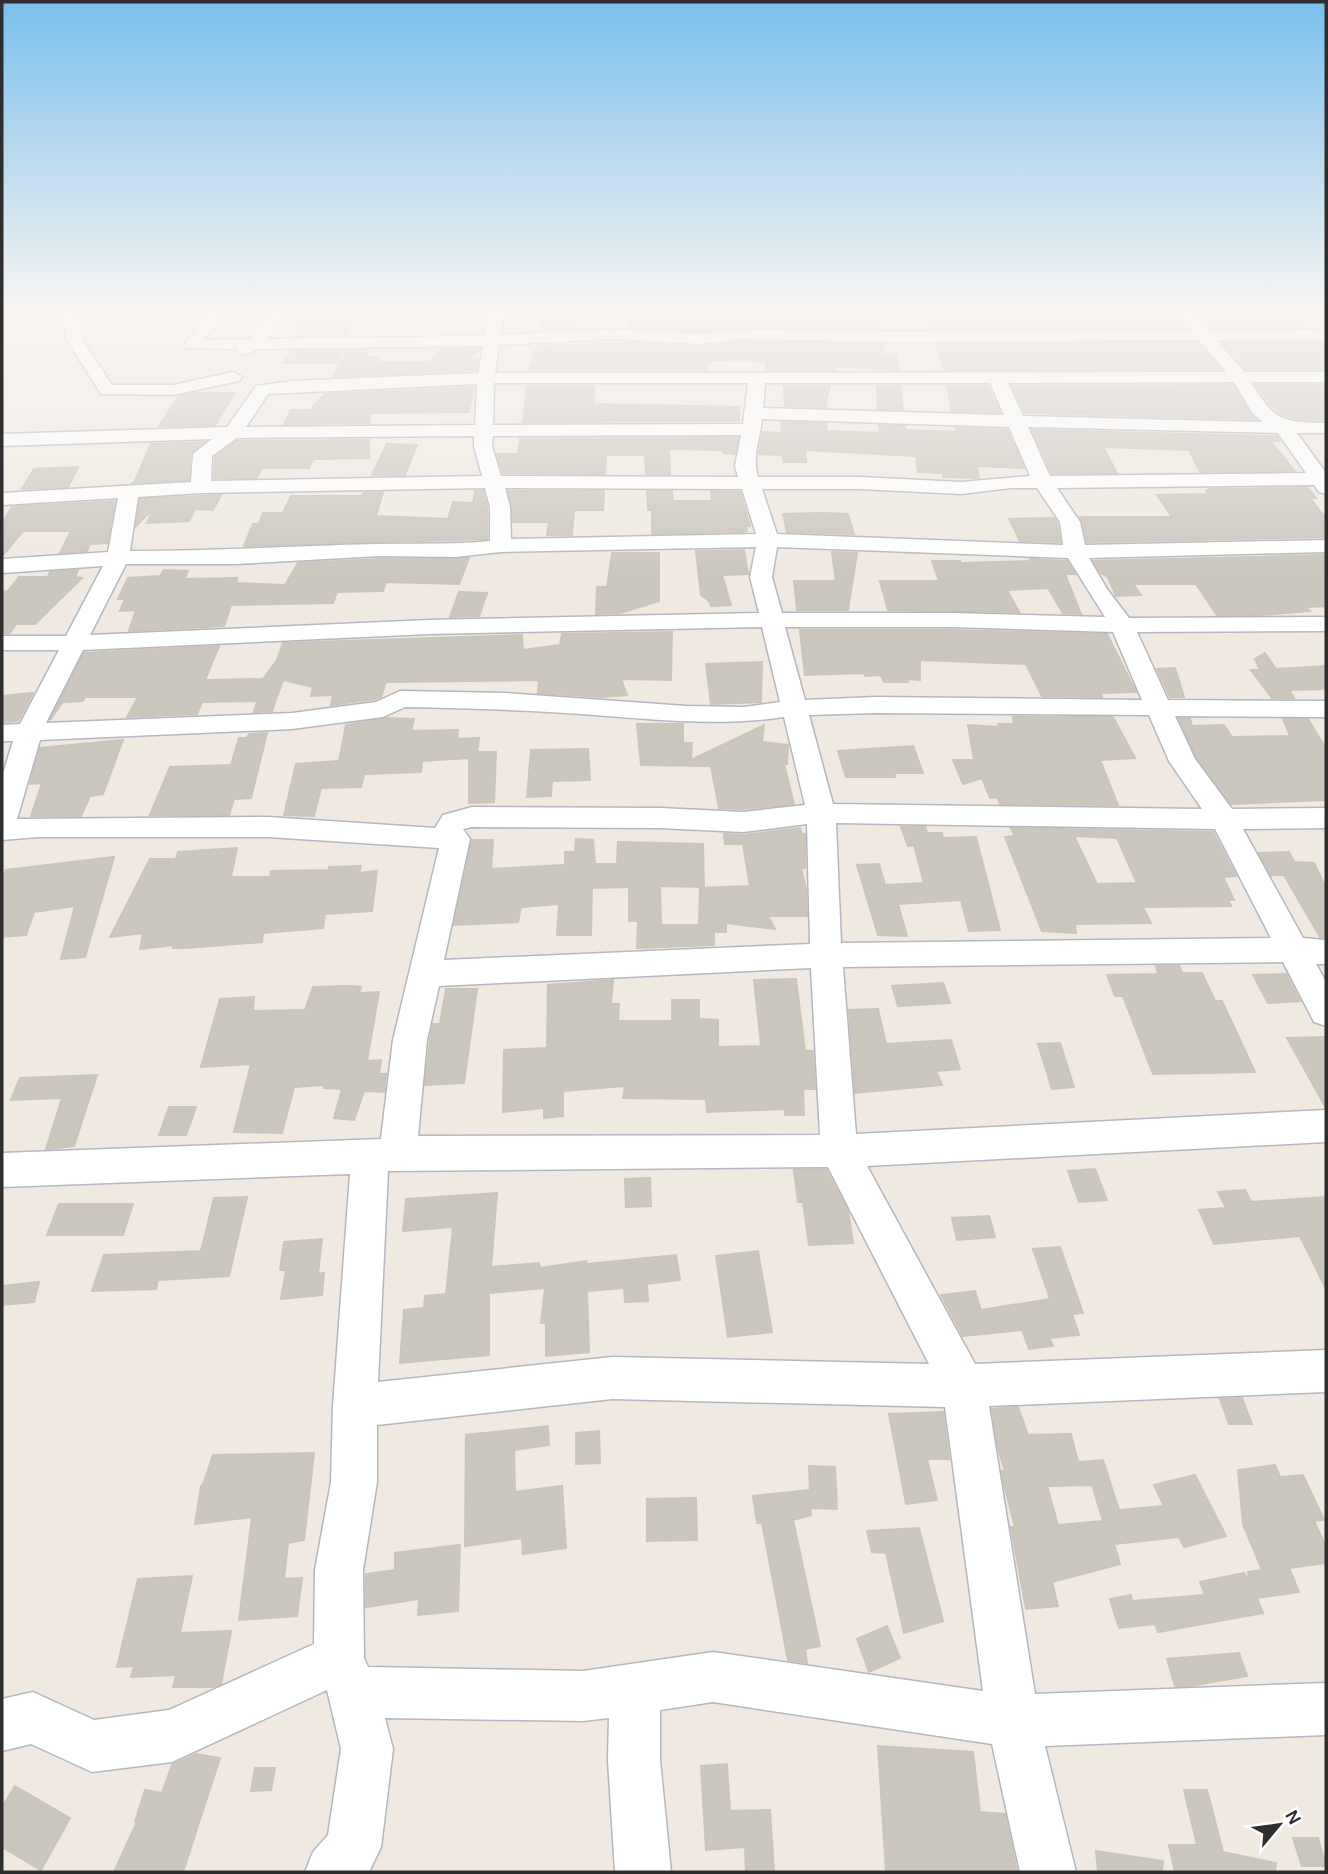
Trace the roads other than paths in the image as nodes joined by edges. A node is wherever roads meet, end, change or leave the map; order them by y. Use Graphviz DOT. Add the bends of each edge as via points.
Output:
graph roads {
  1 [pos="255,400"];
  2 [pos="485,400"];
  3 [pos="754,400"];
  4 [pos="1007,400"];
  5 [pos="1253,400"];
  6 [pos="752,421"];
  7 [pos="1016,421"];
  8 [pos="1284,428"];
  9 [pos="1326,428"];
  10 [pos="484,431"];
  11 [pos="232,433"];
  12 [pos="2,440"];
  13 [pos="494,482"];
  14 [pos="750,482"];
  15 [pos="1043,482"];
  16 [pos="1324,482"];
  17 [pos="201,487"];
  18 [pos="129,493"];
  19 [pos="2,499"];
  20 [pos="768,540"];
  21 [pos="501,546"];
  22 [pos="1326,546"];
  23 [pos="1074,552"];
  24 [pos="118,558"];
  25 [pos="2,566"];
  26 [pos="773,620"];
  27 [pos="1326,624"];
  28 [pos="1122,625"];
  29 [pos="2,643"];
  30 [pos="74,643"];
  31 [pos="794,708"];
  32 [pos="1159,709"];
  33 [pos="1326,709"];
  34 [pos="29,731"];
  35 [pos="2,733"];
  36 [pos="821,813"];
  37 [pos="1326,818"];
  38 [pos="1224,819"];
  39 [pos="2,823"];
  40 [pos="2,830"];
  41 [pos="456,839"];
  42 [pos="1294,950"];
  43 [pos="1326,953"];
  44 [pos="826,955"];
  45 [pos="424,974"];
  46 [pos="1326,1013"];
  47 [pos="1326,1126"];
  48 [pos="839,1151"];
  49 [pos="384,1155"];
  50 [pos="2,1170"];
  51 [pos="1326,1371"];
  52 [pos="964,1386"];
  53 [pos="355,1406"];
  54 [pos="346,1675"];
  55 [pos="635,1689"];
  56 [pos="1326,1709"];
  57 [pos="1013,1721"];
  58 [pos="2,1725"];
  59 [pos="333,1872"];
  60 [pos="643,1872"];
  61 [pos="1048,1872"];
  1 -- 11 [label="street"];
  2 -- 10 [label="street"];
  3 -- 6 [label="street"];
  4 -- 7 [label="street"];
  5 -- 8 [label="street"];
  6 -- 7 [label="street"];
  6 -- 10 [label="street"];
  6 -- 14 [label="street" via="745,466"];
  7 -- 8 [label="street"];
  7 -- 15 [label="street"];
  8 -- 9 [label="street"];
  8 -- 16 [label="street"];
  10 -- 11 [label="street"];
  10 -- 13 [label="street" via="483,446"];
  11 -- 12 [label="street"];
  11 -- 17 [label="street" via="203,454"];
  13 -- 14 [label="street"];
  13 -- 17 [label="street"];
  13 -- 21 [label="street"];
  14 -- 15 [label="street" via="961,488"];
  14 -- 20 [label="street"];
  15 -- 16 [label="street"];
  15 -- 23 [label="street" via="1070,522"];
  17 -- 18 [label="street"];
  18 -- 19 [label="street"];
  18 -- 24 [label="street"];
  20 -- 21 [label="street"];
  20 -- 23 [label="street"];
  20 -- 26 [label="street" via="761,577"];
  21 -- 24 [label="street" via="455,551"];
  22 -- 23 [label="street"];
  23 -- 28 [label="street"];
  24 -- 25 [label="street"];
  24 -- 30 [label="street"];
  26 -- 28 [label="street"];
  26 -- 30 [label="street" via="429,626"];
  26 -- 31 [label="street"];
  27 -- 28 [label="street"];
  28 -- 32 [label="street"];
  29 -- 30 [label="street"];
  30 -- 34 [label="street"];
  31 -- 32 [label="street"];
  31 -- 34 [label="street" via="744,715 686,714 505,701 400,699 383,709 292,721"];
  31 -- 36 [label="street"];
  32 -- 33 [label="street"];
  32 -- 38 [label="street" via="1182,761"];
  34 -- 35 [label="street"];
  34 -- 39 [label="street"];
  36 -- 38 [label="street"];
  36 -- 41 [label="street" via="743,821 472,817 453,822 447,832"];
  36 -- 44 [label="street"];
  37 -- 38 [label="street"];
  38 -- 42 [label="street"];
  40 -- 41 [label="street" via="268,827"];
  41 -- 45 [label="street"];
  42 -- 43 [label="street"];
  42 -- 44 [label="street"];
  42 -- 46 [label="street"];
  44 -- 45 [label="street"];
  44 -- 48 [label="street"];
  45 -- 49 [label="street"];
  47 -- 48 [label="street"];
  48 -- 49 [label="street"];
  48 -- 52 [label="street"];
  49 -- 50 [label="street"];
  49 -- 53 [label="street"];
  51 -- 52 [label="street"];
  52 -- 53 [label="street" via="612,1378"];
  52 -- 57 [label="street"];
  53 -- 54 [label="street" via="354,1482 339,1570"];
  54 -- 55 [label="street" via="583,1696"];
  54 -- 58 [label="street" via="172,1736 92,1746 33,1718"];
  54 -- 59 [label="street" via="368,1749 354,1847"];
  55 -- 57 [label="street" via="713,1677"];
  55 -- 60 [label="street" via="634,1760"];
  56 -- 57 [label="street"];
  57 -- 61 [label="street"];
}
